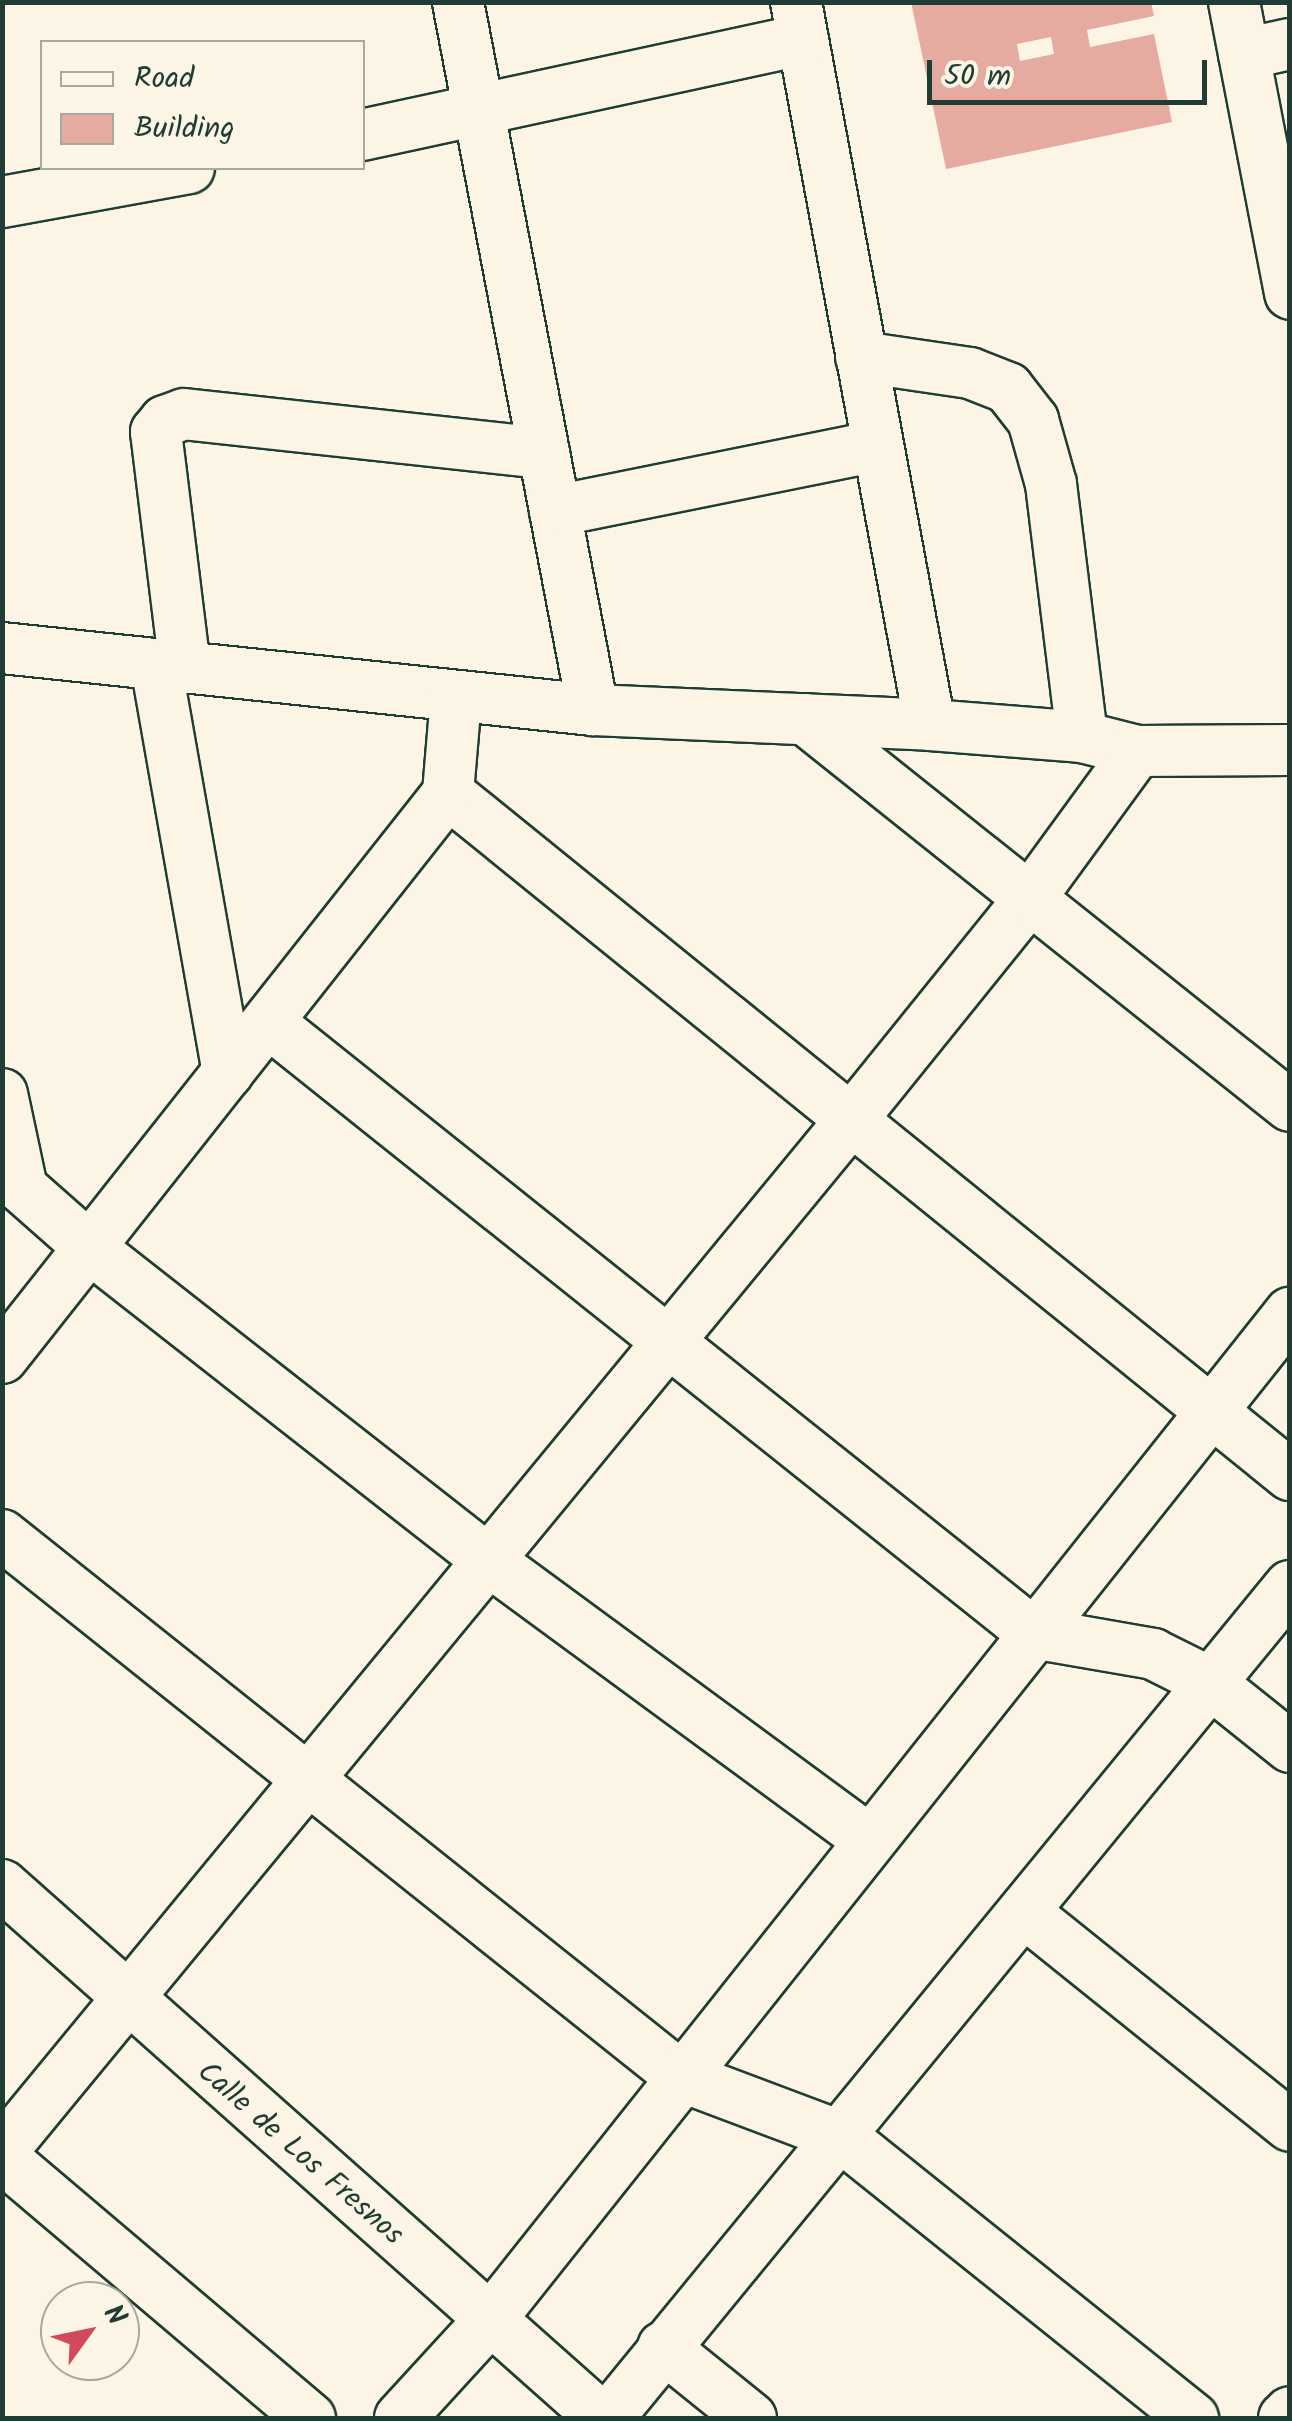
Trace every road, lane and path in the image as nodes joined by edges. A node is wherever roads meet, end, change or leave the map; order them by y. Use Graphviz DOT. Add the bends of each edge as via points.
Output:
graph roads {
  1 [pos="458,2"];
  2 [pos="1234,2"];
  3 [pos="799,21"];
  4 [pos="1267,49"];
  5 [pos="478,114"];
  6 [pos="365,134"];
  7 [pos="178,170"];
  8 [pos="2,202"];
  9 [pos="1290,294"];
  10 [pos="861,357"];
  11 [pos="878,446"];
  12 [pos="544,453"];
  13 [pos="555,512"];
  14 [pos="2,648"];
  15 [pos="171,667"];
  16 [pos="456,698"];
  17 [pos="593,710"];
  18 [pos="804,719"];
  19 [pos="930,724"];
  20 [pos="1082,737"];
  21 [pos="1290,750"];
  22 [pos="1138,751"];
  23 [pos="448,794"];
  24 [pos="1030,898"];
  25 [pos="268,1022"];
  26 [pos="228,1072"];
  27 [pos="2,1094"];
  28 [pos="1290,1106"];
  29 [pos="851,1120"];
  30 [pos="90,1248"];
  31 [pos="1290,1313"];
  32 [pos="668,1341"];
  33 [pos="2,1358"];
  34 [pos="1209,1414"];
  35 [pos="1290,1475"];
  36 [pos="2,1534"];
  37 [pos="488,1560"];
  38 [pos="1290,1586"];
  39 [pos="1034,1633"];
  40 [pos="1210,1682"];
  41 [pos="1290,1747"];
  42 [pos="308,1779"];
  43 [pos="868,1839"];
  44 [pos="2,1884"];
  45 [pos="1024,1912"];
  46 [pos="125,2000"];
  47 [pos="680,2076"];
  48 [pos="1290,2126"];
  49 [pos="842,2137"];
  50 [pos="2,2154"];
  51 [pos="488,2321"];
  52 [pos="663,2347"];
  53 [pos="1290,2412"];
  54 [pos="310,2418"];
  55 [pos="400,2418"];
  56 [pos="605,2418"];
  57 [pos="751,2418"];
  58 [pos="1193,2418"];
  59 [pos="1284,2418"];
  1 -- 5 [label="street"];
  2 -- 4 [label="street"];
  3 -- 5 [label="street"];
  3 -- 10 [label="street"];
  4 -- 9 [label="street"];
  5 -- 6 [label="street"];
  5 -- 12 [label="street"];
  7 -- 8 [label="street"];
  10 -- 11 [label="street"];
  10 -- 20 [label="street" via="982,378 1008,388 1034,420 1052,484"];
  11 -- 13 [label="street"];
  11 -- 19 [label="street"];
  12 -- 13 [label="street"];
  12 -- 15 [label="street" via="184,414 165,421 156,432"];
  13 -- 17 [label="street"];
  14 -- 15 [label="street"];
  15 -- 16 [label="street"];
  15 -- 26 [label="street"];
  16 -- 17 [label="street"];
  16 -- 23 [label="street"];
  17 -- 18 [label="street"];
  18 -- 19 [label="street"];
  18 -- 24 [label="street"];
  19 -- 20 [label="street"];
  20 -- 22 [label="street"];
  21 -- 22 [label="street"];
  22 -- 24 [label="street"];
  23 -- 25 [label="street"];
  23 -- 29 [label="street"];
  24 -- 28 [label="street"];
  24 -- 29 [label="street"];
  25 -- 26 [label="street"];
  25 -- 32 [label="street"];
  26 -- 30 [label="street"];
  27 -- 30 [label="street" via="22,1188"];
  29 -- 32 [label="street"];
  29 -- 34 [label="street"];
  30 -- 33 [label="street"];
  30 -- 37 [label="street"];
  31 -- 34 [label="street"];
  32 -- 37 [label="street"];
  32 -- 39 [label="street"];
  34 -- 35 [label="street"];
  34 -- 39 [label="street"];
  36 -- 42 [label="street"];
  37 -- 42 [label="street"];
  37 -- 43 [label="street"];
  38 -- 40 [label="street"];
  39 -- 40 [label="street" via="1153,1654"];
  39 -- 43 [label="street"];
  40 -- 41 [label="street"];
  40 -- 45 [label="street"];
  42 -- 46 [label="street"];
  42 -- 47 [label="street"];
  43 -- 47 [label="street"];
  44 -- 46 [label="street, Calle de Los Fresnos"];
  45 -- 48 [label="street"];
  45 -- 49 [label="street"];
  46 -- 50 [label="street"];
  46 -- 51 [label="street, Calle de Los Fresnos"];
  47 -- 49 [label="street"];
  47 -- 51 [label="street"];
  49 -- 52 [label="street"];
  49 -- 58 [label="street"];
  50 -- 54 [label="street"];
  51 -- 55 [label="street"];
  51 -- 56 [label="street, Calle de Los Fresnos"];
  52 -- 56 [label="street"];
  52 -- 57 [label="street"];
  53 -- 59 [label="street"];
}
